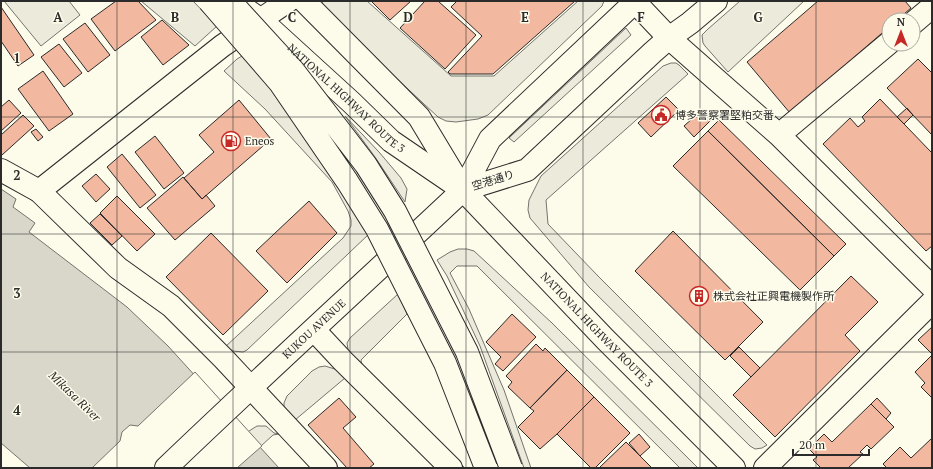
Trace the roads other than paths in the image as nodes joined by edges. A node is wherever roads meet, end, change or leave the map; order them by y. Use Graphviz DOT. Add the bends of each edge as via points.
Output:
graph roads {
  1 [pos="209,1"];
  2 [pos="230,1"];
  3 [pos="234,1"];
  4 [pos="288,1"];
  5 [pos="304,1"];
  6 [pos="635,1"];
  7 [pos="716,1"];
  8 [pos="932,7"];
  9 [pos="921,16"];
  10 [pos="261,20"];
  11 [pos="669,38"];
  12 [pos="881,50"];
  13 [pos="779,135"];
  14 [pos="1,170"];
  15 [pos="463,190"];
  16 [pos="39,191"];
  17 [pos="932,287"];
  18 [pos="932,302"];
  19 [pos="314,330"];
  20 [pos="246,391"];
  21 [pos="166,468"];
  22 [pos="326,468"];
  23 [pos="451,468"];
  24 [pos="486,468"];
  25 [pos="511,468"];
  26 [pos="734,468"];
  27 [pos="765,468"];
  1 -- 24 [label="main road, bridge" via="280,83 348,181 377,229 445,363"];
  2 -- 25 [label="main road, bridge" via="292,70 366,165 395,211 467,352"];
  3 -- 10 [label="main road, NATIONAL HIGHWAY ROUTE 3"];
  4 -- 10 [label="main road"];
  5 -- 15 [label="main road, NATIONAL HIGHWAY ROUTE 3" via="419,117"];
  6 -- 11 [label="main road"];
  6 -- 15 [label="main road, 空港通り" via="490,139"];
  7 -- 11 [label="main road, 空港通り"];
  8 -- 9 [label="main road"];
  10 -- 15 [label="main road, NATIONAL HIGHWAY ROUTE 3" via="391,141"];
  10 -- 16 [label="main road" via="222,46"];
  11 -- 13 [label="main road"];
  11 -- 15 [label="main road, 空港通り" via="527,170"];
  12 -- 13 [label="main road"];
  13 -- 17 [label="main road"];
  14 -- 16 [label="main road"];
  15 -- 19 [label="main road, KUKOU AVENUE"];
  15 -- 26 [label="main road, NATIONAL HIGHWAY ROUTE 3" via="605,339"];
  16 -- 20 [label="main road" via="118,268 171,306"];
  18 -- 27 [label="main road"];
  19 -- 20 [label="main road, KUKOU AVENUE"];
  19 -- 23 [label="main road"];
  20 -- 21 [label="main road, KUKOU AVENUE"];
  20 -- 22 [label="main road"];
}
